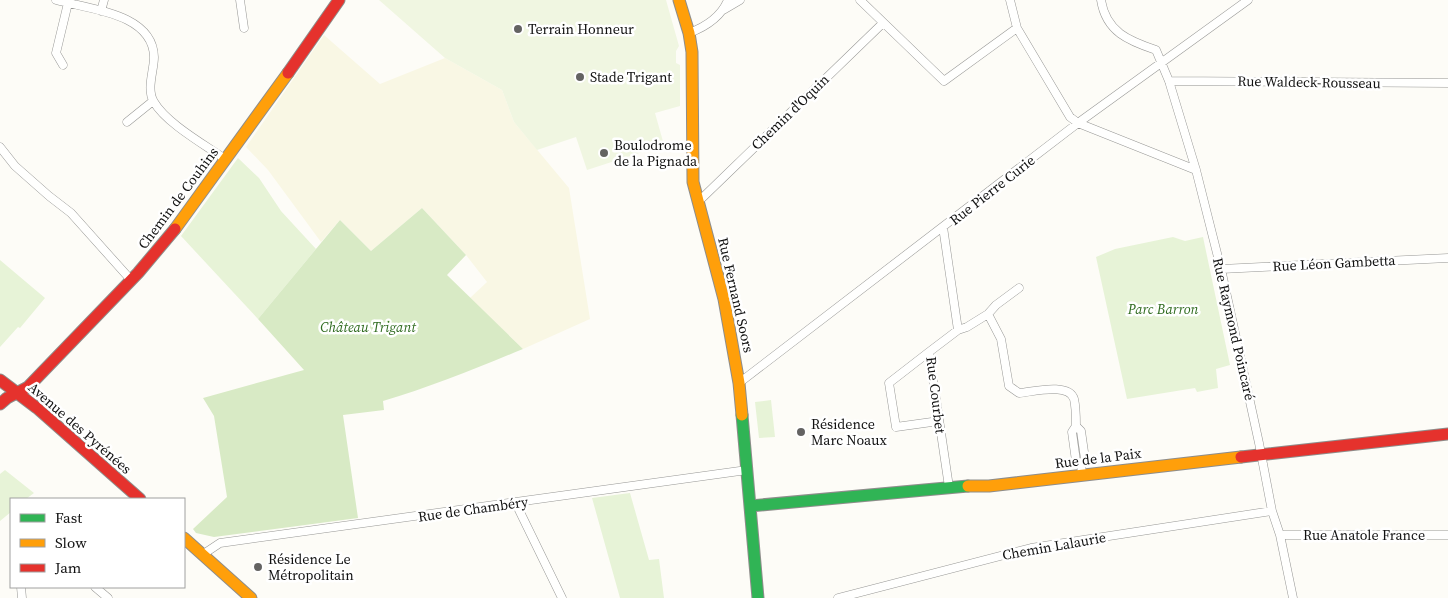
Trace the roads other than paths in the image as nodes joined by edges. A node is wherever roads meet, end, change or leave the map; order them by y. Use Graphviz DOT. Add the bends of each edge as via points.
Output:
graph roads {
  1 [pos="56,0"];
  2 [pos="104,0"];
  3 [pos="240,0"];
  4 [pos="679,0"];
  5 [pos="728,0"];
  6 [pos="740,0"];
  7 [pos="860,0"];
  8 [pos="1010,0"];
  9 [pos="1101,0"];
  10 [pos="1248,0"];
  11 [pos="337,1"];
  12 [pos="68,4"];
  13 [pos="723,10"];
  14 [pos="101,11"];
  15 [pos="883,23"];
  16 [pos="244,28"];
  17 [pos="1017,28"];
  18 [pos="689,33"];
  19 [pos="1163,63"];
  20 [pos="63,65"];
  21 [pos="1169,81"];
  22 [pos="1448,83"];
  23 [pos="153,101"];
  24 [pos="127,122"];
  25 [pos="1078,124"];
  26 [pos="0,147"];
  27 [pos="226,159"];
  28 [pos="1196,170"];
  29 [pos="698,202"];
  30 [pos="943,227"];
  31 [pos="1448,258"];
  32 [pos="1221,269"];
  33 [pos="131,280"];
  34 [pos="1019,288"];
  35 [pos="988,314"];
  36 [pos="958,330"];
  37 [pos="929,352"];
  38 [pos="0,380"];
  39 [pos="739,383"];
  40 [pos="17,393"];
  41 [pos="0,404"];
  42 [pos="939,421"];
  43 [pos="1448,434"];
  44 [pos="1261,454"];
  45 [pos="747,470"];
  46 [pos="1081,470"];
  47 [pos="949,487"];
  48 [pos="139,498"];
  49 [pos="516,503"];
  50 [pos="750,506"];
  51 [pos="1272,511"];
  52 [pos="1448,535"];
  53 [pos="1280,536"];
  54 [pos="185,539"];
  55 [pos="202,555"];
  56 [pos="96,588"];
  57 [pos="108,598"];
  58 [pos="251,598"];
  59 [pos="562,598"];
  60 [pos="758,598"];
  61 [pos="838,598"];
  62 [pos="1293,598"];
  1 -- 12 [label="street"];
  2 -- 14 [label="street"];
  3 -- 16 [label="street"];
  4 -- 18 [label="street, Rue Fernand Soors"];
  5 -- 13 [label="street"];
  6 -- 13 [label="street"];
  7 -- 15 [label="street"];
  8 -- 17 [label="street"];
  9 -- 19 [label="street" via="1112,26 1132,42 1156,50"];
  10 -- 19 [label="street, Rue Pierre Curie"];
  11 -- 27 [label="street, Chemin de Couhins"];
  12 -- 14 [label="street"];
  12 -- 20 [label="street" via="56,53"];
  13 -- 18 [label="street" via="708,25"];
  14 -- 23 [label="street" via="130,20 150,40 154,56"];
  15 -- 17 [label="street" via="944,81"];
  15 -- 29 [label="street, Chemin d'Oquin"];
  17 -- 25 [label="street" via="1070,117"];
  18 -- 29 [label="street, Rue Fernand Soors" via="692,176"];
  19 -- 21 [label="street, Rue Raymond Poincaré"];
  19 -- 25 [label="street, Rue Pierre Curie"];
  21 -- 22 [label="street, Rue Waldeck-Rousseau"];
  21 -- 28 [label="street, Rue Raymond Poincaré"];
  23 -- 24 [label="street"];
  23 -- 27 [label="street" via="164,116"];
  25 -- 28 [label="street"];
  25 -- 30 [label="street, Rue Pierre Curie"];
  26 -- 33 [label="street" via="16,166 71,213"];
  27 -- 33 [label="street, Chemin de Couhins" via="165,242"];
  28 -- 32 [label="street, Rue Raymond Poincaré"];
  29 -- 39 [label="street, Rue Fernand Soors" via="724,299"];
  30 -- 36 [label="street"];
  30 -- 39 [label="street, Rue Pierre Curie"];
  31 -- 32 [label="street, Rue Léon Gambetta"];
  32 -- 44 [label="street, Rue Raymond Poincaré"];
  33 -- 40 [label="street, Chemin de Couhins" via="28,387"];
  34 -- 35 [label="street, Rue Courbet"];
  35 -- 36 [label="street, Rue Courbet"];
  35 -- 46 [label="street" via="1001,339 1009,386 1019,393 1057,388 1073,397 1076,426 1072,432 1076,461"];
  36 -- 37 [label="street, Rue Courbet"];
  37 -- 42 [label="street, Rue Courbet"];
  37 -- 42 [label="street" via="888,383 896,427"];
  38 -- 40 [label="street, Avenue des Pyrénées"];
  39 -- 45 [label="street, Rue Fernand Soors"];
  40 -- 41 [label="street, Chemin de Couhins"];
  40 -- 48 [label="street, Avenue des Pyrénées"];
  42 -- 47 [label="street, Rue Courbet"];
  43 -- 44 [label="street, Rue de la Paix"];
  44 -- 46 [label="street, Rue de la Paix"];
  44 -- 51 [label="street, Rue Raymond Poincaré"];
  45 -- 49 [label="street, Rue de Chambéry"];
  45 -- 50 [label="street, Rue Fernand Soors"];
  46 -- 47 [label="street, Rue de la Paix" via="989,486"];
  47 -- 50 [label="street, Rue de la Paix"];
  49 -- 55 [label="street, Rue de Chambéry" via="220,543"];
  49 -- 59 [label="street"];
  50 -- 60 [label="street, Rue Fernand Soors"];
  51 -- 53 [label="street, Rue Raymond Poincaré"];
  51 -- 61 [label="street, Chemin Lalaurie" via="1031,548"];
  52 -- 53 [label="street, Rue Anatole France"];
  53 -- 62 [label="street, Rue Raymond Poincaré"];
  54 -- 55 [label="street"];
  55 -- 58 [label="street"];
  56 -- 57 [label="street"];
}
